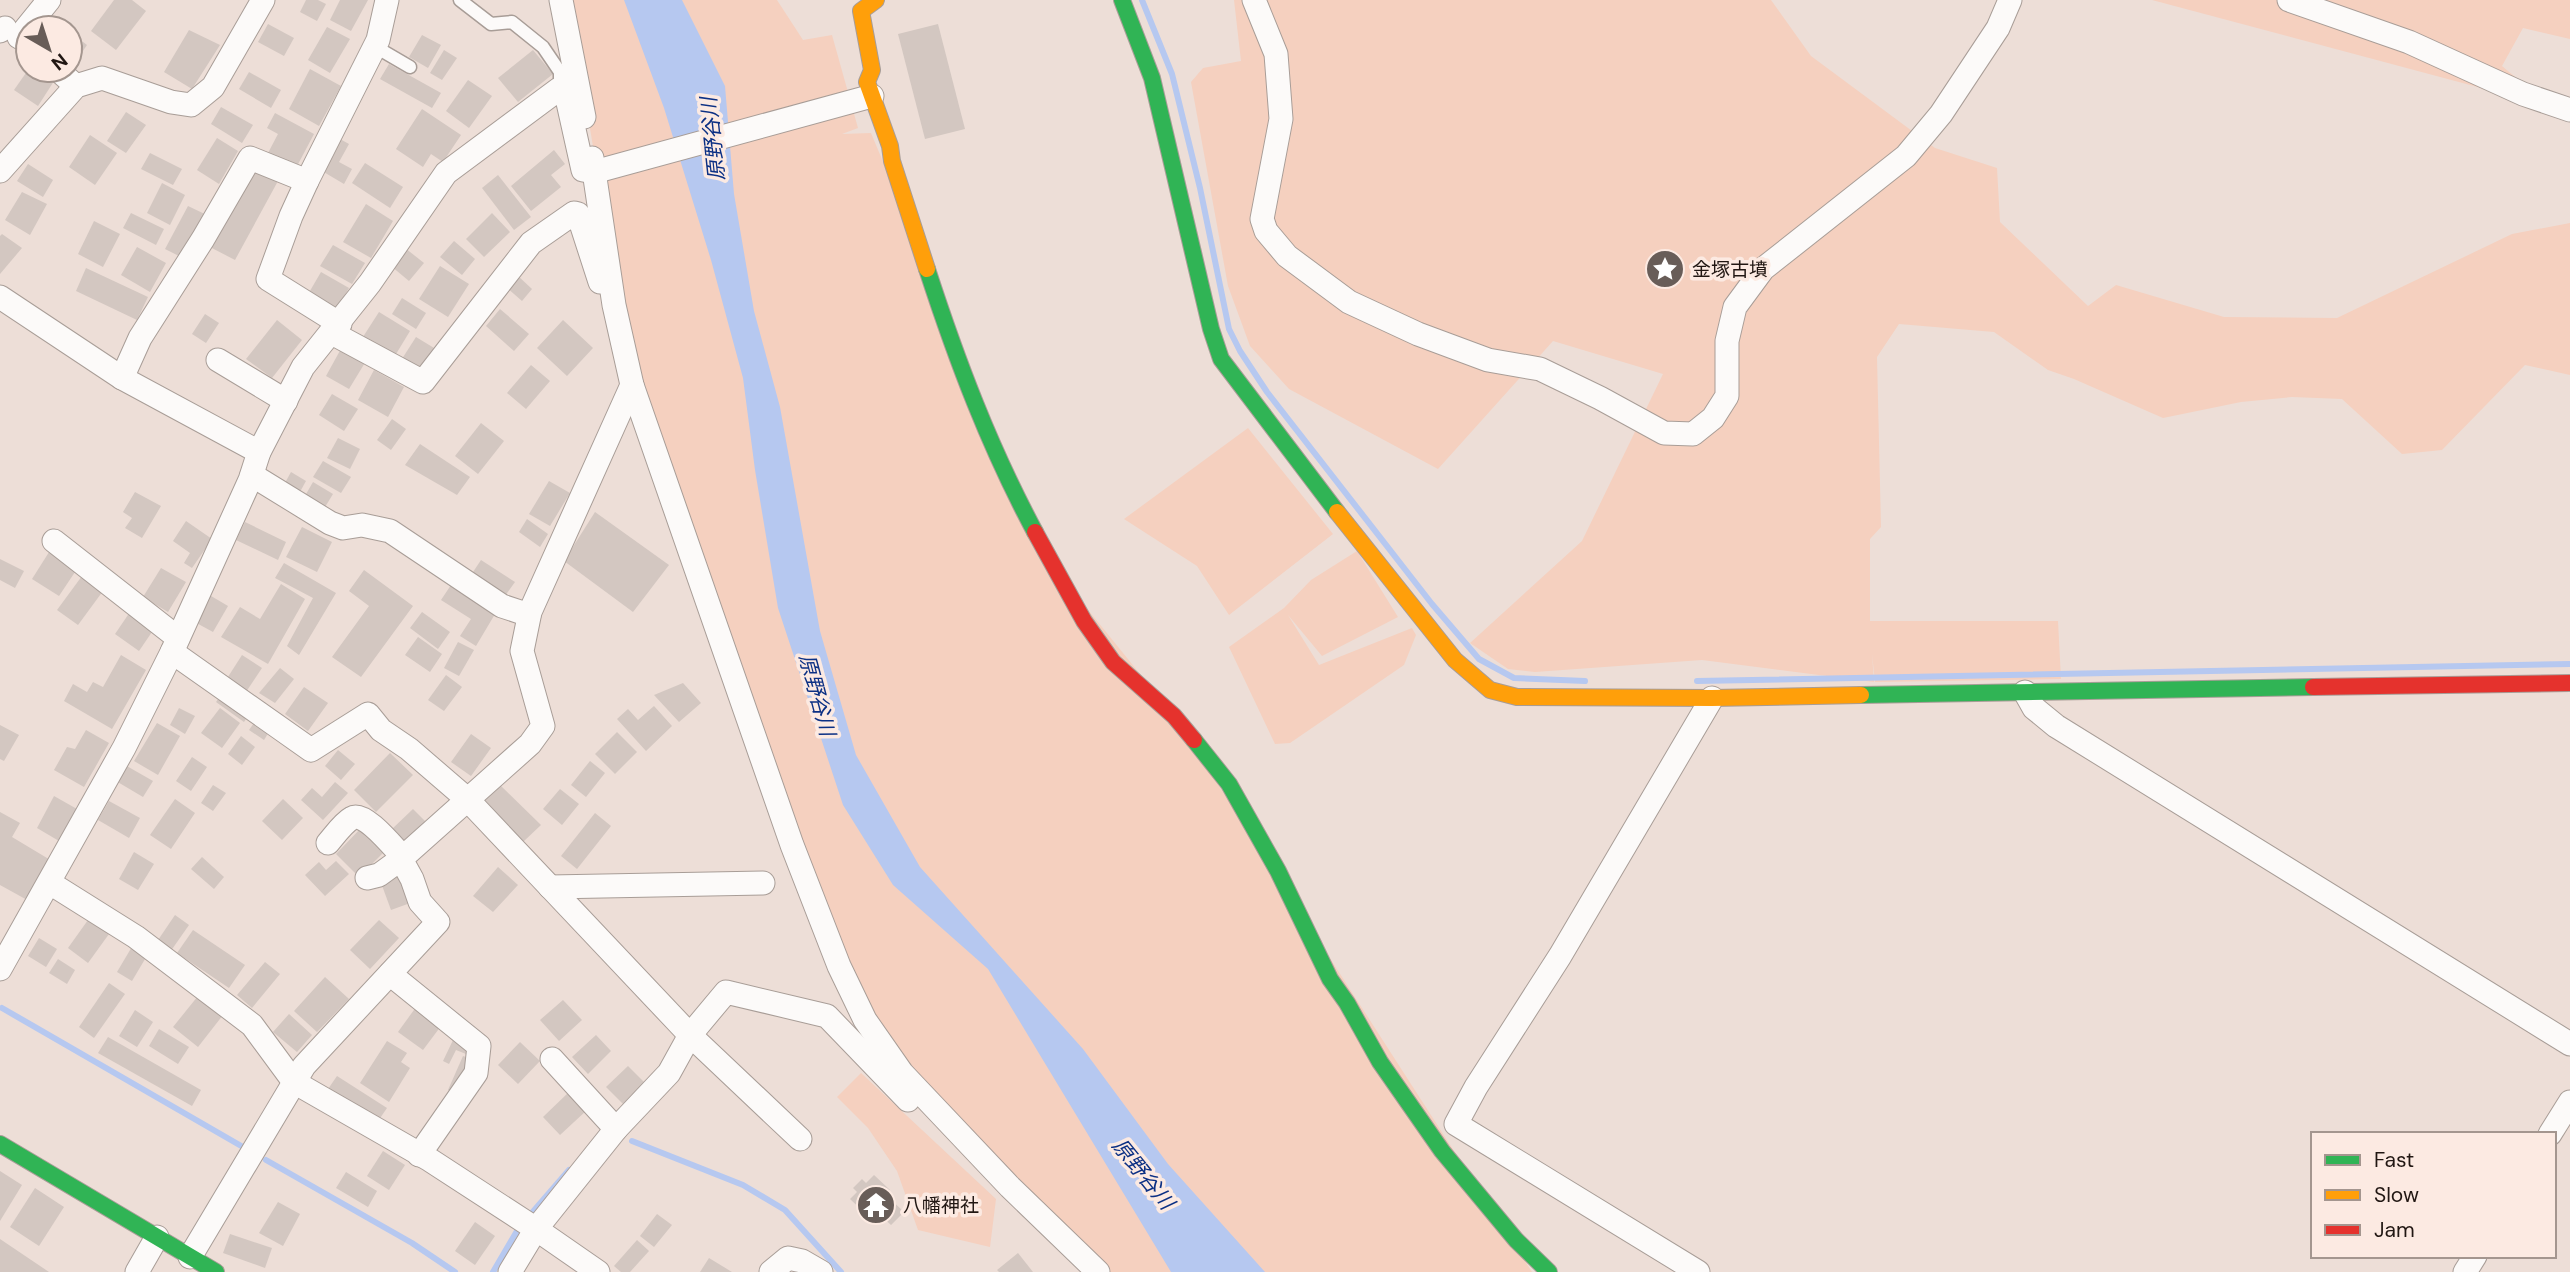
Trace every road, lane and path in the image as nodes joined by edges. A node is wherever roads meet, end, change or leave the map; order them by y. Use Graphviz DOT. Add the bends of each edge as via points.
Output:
graph roads {
  1 [pos="49,0"];
  2 [pos="263,0"];
  3 [pos="387,0"];
  4 [pos="460,0"];
  5 [pos="561,0"];
  6 [pos="876,0"];
  7 [pos="1122,0"];
  8 [pos="1254,0"];
  9 [pos="2010,0"];
  10 [pos="2289,0"];
  11 [pos="10,33"];
  12 [pos="374,46"];
  13 [pos="411,67"];
  14 [pos="74,84"];
  15 [pos="76,86"];
  16 [pos="560,91"];
  17 [pos="872,96"];
  18 [pos="2570,110"];
  19 [pos="604,170"];
  20 [pos="0,171"];
  21 [pos="307,181"];
  22 [pos="0,297"];
  23 [pos="615,308"];
  24 [pos="336,328"];
  25 [pos="218,360"];
  26 [pos="122,378"];
  27 [pos="632,385"];
  28 [pos="286,401"];
  29 [pos="259,452"];
  30 [pos="252,475"];
  31 [pos="54,541"];
  32 [pos="529,615"];
  33 [pos="175,645"];
  34 [pos="2570,683"];
  35 [pos="2025,692"];
  36 [pos="1712,698"];
  37 [pos="467,799"];
  38 [pos="328,843"];
  39 [pos="402,858"];
  40 [pos="367,878"];
  41 [pos="50,883"];
  42 [pos="763,883"];
  43 [pos="550,887"];
  44 [pos="0,969"];
  45 [pos="390,974"];
  46 [pos="690,1035"];
  47 [pos="2570,1044"];
  48 [pos="552,1059"];
  49 [pos="294,1082"];
  50 [pos="2570,1102"];
  51 [pos="937,1110"];
  52 [pos="616,1129"];
  53 [pos="2551,1132"];
  54 [pos="800,1139"];
  55 [pos="0,1144"];
  56 [pos="419,1155"];
  57 [pos="536,1228"];
  58 [pos="158,1237"];
  59 [pos="190,1257"];
  60 [pos="137,1272"];
  61 [pos="216,1272"];
  62 [pos="510,1272"];
  63 [pos="598,1272"];
  64 [pos="771,1272"];
  65 [pos="821,1272"];
  66 [pos="1098,1272"];
  67 [pos="1549,1272"];
  68 [pos="1698,1272"];
  1 -- 11 [label="street"];
  2 -- 15 [label="street" via="213,87 191,105 102,78"];
  3 -- 12 [label="street"];
  4 -- 16 [label="lane" via="491,23 512,22 543,47 560,72"];
  5 -- 19 [label="street"];
  6 -- 17 [label="street" via="861,11"];
  7 -- 36 [label="street" via="1153,78 1221,359 1455,660 1490,690 1517,697"];
  8 -- 9 [label="street" via="1276,54 1281,119 1262,219 1287,256 1349,302 1418,334 1488,360 1540,369 1664,433 1693,434 1713,418 1727,396 1727,341 1735,307 1762,269 1906,156 1941,114 1998,28"];
  10 -- 18 [label="street" via="2409,41 2523,94"];
  12 -- 13 [label="lane"];
  12 -- 21 [label="street"];
  14 -- 15 [label="street"];
  15 -- 20 [label="street"];
  16 -- 19 [label="street" via="566,98 583,170"];
  16 -- 24 [label="street" via="446,173"];
  17 -- 19 [label="street"];
  17 -- 67 [label="street" via="955,355 1033,534 1113,662 1174,716 1230,784 1331,979 1380,1062 1442,1151 1516,1240"];
  19 -- 23 [label="street"];
  21 -- 24 [label="street" via="268,279"];
  21 -- 26 [label="street" via="250,158 139,338"];
  22 -- 26 [label="street"];
  23 -- 24 [label="street" via="606,302 574,213 531,243 423,382"];
  23 -- 27 [label="street"];
  24 -- 28 [label="street" via="303,367"];
  25 -- 28 [label="street"];
  26 -- 29 [label="street"];
  27 -- 32 [label="street"];
  27 -- 51 [label="street" via="792,845 839,966 865,1020 902,1073"];
  28 -- 29 [label="street"];
  29 -- 30 [label="street"];
  30 -- 32 [label="street" via="337,526 390,531 502,606"];
  30 -- 33 [label="street"];
  31 -- 33 [label="street"];
  32 -- 37 [label="street" via="522,651 542,726 530,744"];
  33 -- 37 [label="street" via="311,750 368,714 381,730"];
  33 -- 41 [label="street"];
  34 -- 35 [label="street"];
  35 -- 36 [label="street"];
  35 -- 47 [label="street" via="2034,708 2056,726"];
  36 -- 68 [label="street" via="1456,1124"];
  37 -- 39 [label="street"];
  37 -- 43 [label="street"];
  38 -- 39 [label="street" via="352,817 359,816"];
  39 -- 40 [label="street"];
  39 -- 45 [label="street" via="420,902 438,922"];
  41 -- 44 [label="street"];
  41 -- 49 [label="street" via="135,937 252,1025"];
  42 -- 43 [label="street"];
  43 -- 46 [label="street"];
  45 -- 49 [label="street"];
  45 -- 56 [label="street" via="479,1046 476,1073"];
  46 -- 51 [label="street" via="726,992 827,1016 906,1099"];
  46 -- 52 [label="street" via="669,1073"];
  46 -- 54 [label="street"];
  48 -- 52 [label="street"];
  49 -- 56 [label="street"];
  49 -- 59 [label="street"];
  50 -- 53 [label="street"];
  51 -- 66 [label="street"];
  52 -- 57 [label="street"];
  55 -- 58 [label="street"];
  56 -- 57 [label="street"];
  57 -- 62 [label="street"];
  57 -- 63 [label="street"];
  58 -- 59 [label="street"];
  58 -- 60 [label="street"];
  59 -- 61 [label="street"];
  64 -- 65 [label="street" via="788,1258"];
}
